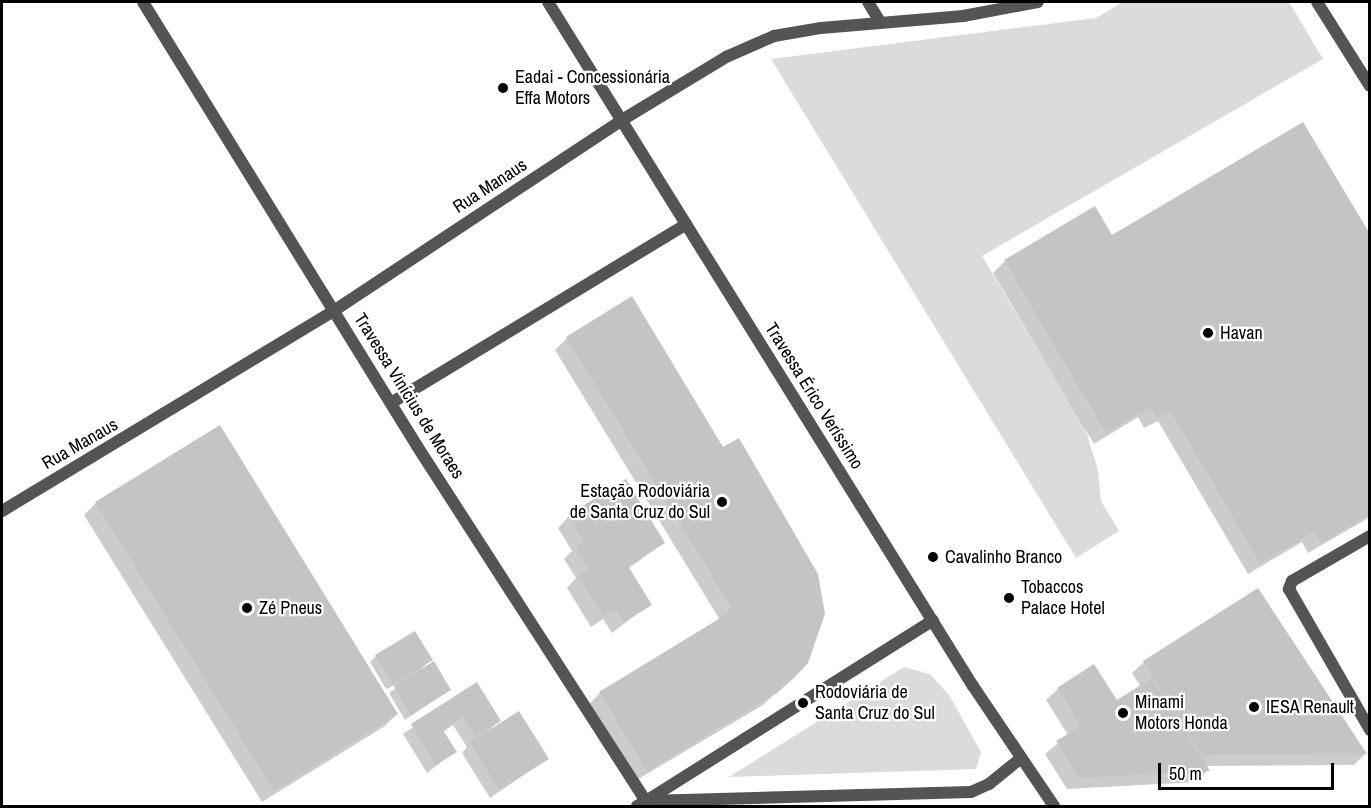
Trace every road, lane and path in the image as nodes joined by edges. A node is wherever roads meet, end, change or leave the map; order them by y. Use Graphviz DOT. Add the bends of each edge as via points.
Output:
graph roads {
  1 [pos="143,2"];
  2 [pos="548,2"];
  3 [pos="868,2"];
  4 [pos="1038,2"];
  5 [pos="1317,2"];
  6 [pos="880,22"];
  7 [pos="1370,86"];
  8 [pos="621,120"];
  9 [pos="686,224"];
  10 [pos="335,310"];
  11 [pos="392,403"];
  12 [pos="2,511"];
  13 [pos="1370,536"];
  14 [pos="933,620"];
  15 [pos="1370,730"];
  16 [pos="1020,759"];
  17 [pos="643,805"];
  18 [pos="1054,807"];
  1 -- 10 [label="street, Travessa Vinícius de Moraes"];
  2 -- 8 [label="street, Travessa Érico Veríssimo"];
  3 -- 6 [label="street"];
  4 -- 6 [label="street, Rua Manaus" via="963,15"];
  5 -- 7 [label="street"];
  6 -- 8 [label="street, Rua Manaus" via="774,36 726,57"];
  8 -- 9 [label="street, Travessa Érico Veríssimo"];
  8 -- 10 [label="street, Rua Manaus"];
  9 -- 11 [label="street"];
  9 -- 14 [label="street, Travessa Érico Veríssimo"];
  10 -- 11 [label="street, Travessa Vinícius de Moraes"];
  10 -- 12 [label="street, Rua Manaus"];
  11 -- 17 [label="street, Travessa Vinícius de Moraes"];
  13 -- 15 [label="street" via="1292,581 1289,589"];
  14 -- 16 [label="street, Travessa Érico Veríssimo"];
  14 -- 17 [label="street"];
  16 -- 17 [label="street" via="989,784 971,792"];
  16 -- 18 [label="street, Travessa Érico Veríssimo"];
}
